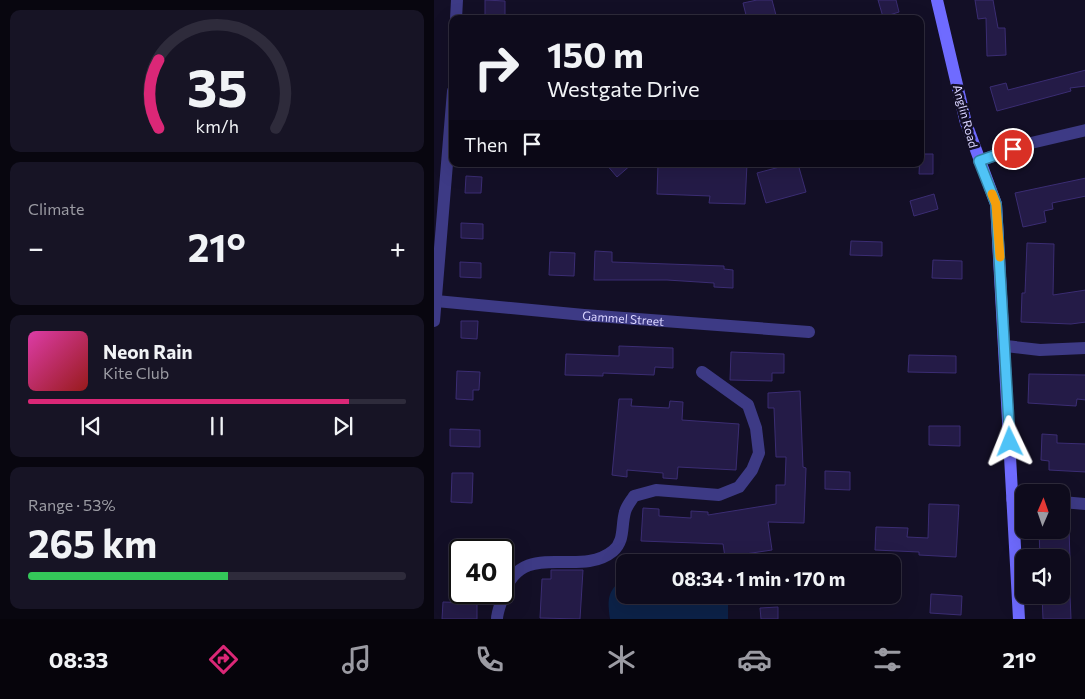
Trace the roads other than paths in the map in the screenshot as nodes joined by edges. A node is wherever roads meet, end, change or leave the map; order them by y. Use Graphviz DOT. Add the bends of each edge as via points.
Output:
graph roads {
  1 [pos="457,0"];
  2 [pos="937,0"];
  3 [pos="456,15"];
  4 [pos="1085,130"];
  5 [pos="449,141"];
  6 [pos="979,161"];
  7 [pos="436,302"];
  8 [pos="434,322"];
  9 [pos="809,332"];
  10 [pos="1006,346"];
  11 [pos="1085,348"];
  12 [pos="702,372"];
  13 [pos="1017,484"];
  14 [pos="1070,503"];
  15 [pos="1085,504"];
  16 [pos="1018,539"];
  17 [pos="497,619"];
  18 [pos="1019,619"];
  1 -- 3 [label="street"];
  2 -- 6 [label="street, Anglin Road" via="966,123"];
  4 -- 6 [label="street" via="1031,143"];
  5 -- 7 [label="street"];
  6 -- 10 [label="street, Anglin Road" via="996,204"];
  7 -- 8 [label="street"];
  7 -- 9 [label="street, Gammel Street"];
  10 -- 11 [label="street" via="1040,350"];
  10 -- 13 [label="street, Anglin Road"];
  12 -- 17 [label="street" via="748,405 756,428 759,453 752,470 738,487 718,495 656,490 634,496 625,512 623,536 615,550 603,558 587,562 551,560 527,566 509,580"];
  14 -- 15 [label="street"];
  16 -- 18 [label="street, Anglin Road"];
}
